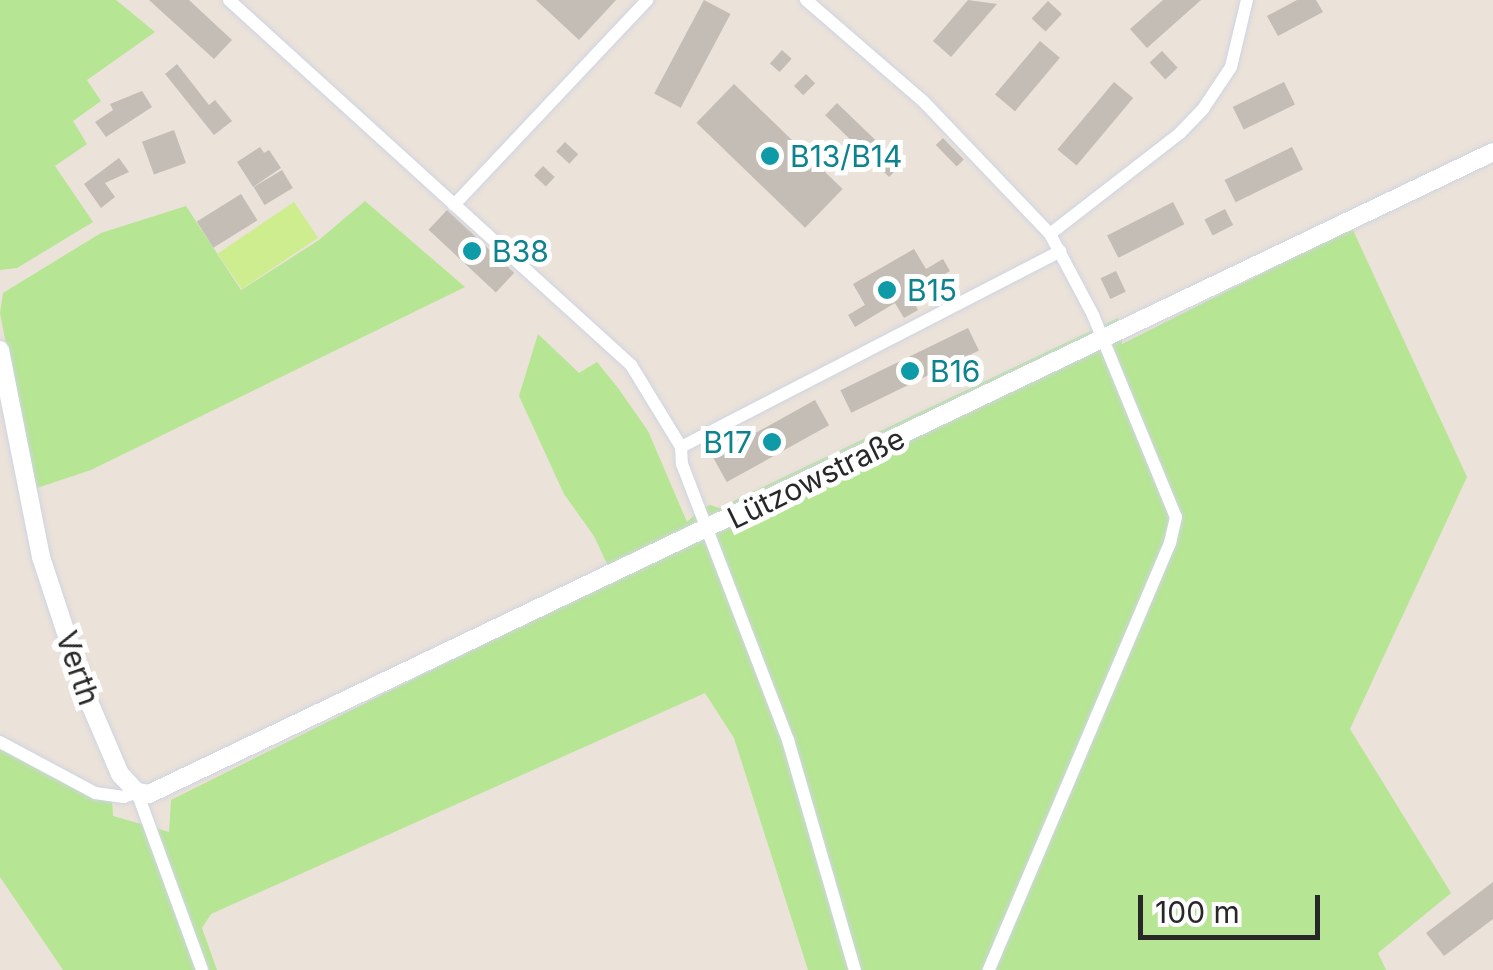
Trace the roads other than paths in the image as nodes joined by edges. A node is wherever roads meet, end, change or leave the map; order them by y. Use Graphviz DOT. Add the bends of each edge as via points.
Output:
graph roads {
  1 [pos="229,0"];
  2 [pos="647,0"];
  3 [pos="806,0"];
  4 [pos="1247,0"];
  5 [pos="1493,152"];
  6 [pos="454,205"];
  7 [pos="1050,234"];
  8 [pos="1060,251"];
  9 [pos="1103,338"];
  10 [pos="0,350"];
  11 [pos="681,448"];
  12 [pos="709,529"];
  13 [pos="0,742"];
  14 [pos="137,792"];
  15 [pos="202,970"];
  16 [pos="855,970"];
  17 [pos="989,970"];
  1 -- 6 [label="street"];
  2 -- 6 [label="street"];
  3 -- 7 [label="street" via="923,102"];
  4 -- 7 [label="street" via="1231,67 1203,109"];
  5 -- 9 [label="street, Lützowstraße"];
  6 -- 11 [label="street" via="631,365"];
  7 -- 8 [label="street"];
  8 -- 9 [label="street"];
  8 -- 11 [label="street"];
  9 -- 12 [label="street, Lützowstraße"];
  9 -- 17 [label="street" via="1176,527"];
  10 -- 14 [label="street, Verth" via="40,557 107,747"];
  11 -- 12 [label="street"];
  12 -- 14 [label="street, Lützowstraße" via="160,791"];
  12 -- 16 [label="street" via="788,740"];
  13 -- 14 [label="street" via="95,793 124,798"];
  14 -- 15 [label="street, Verth"];
}
